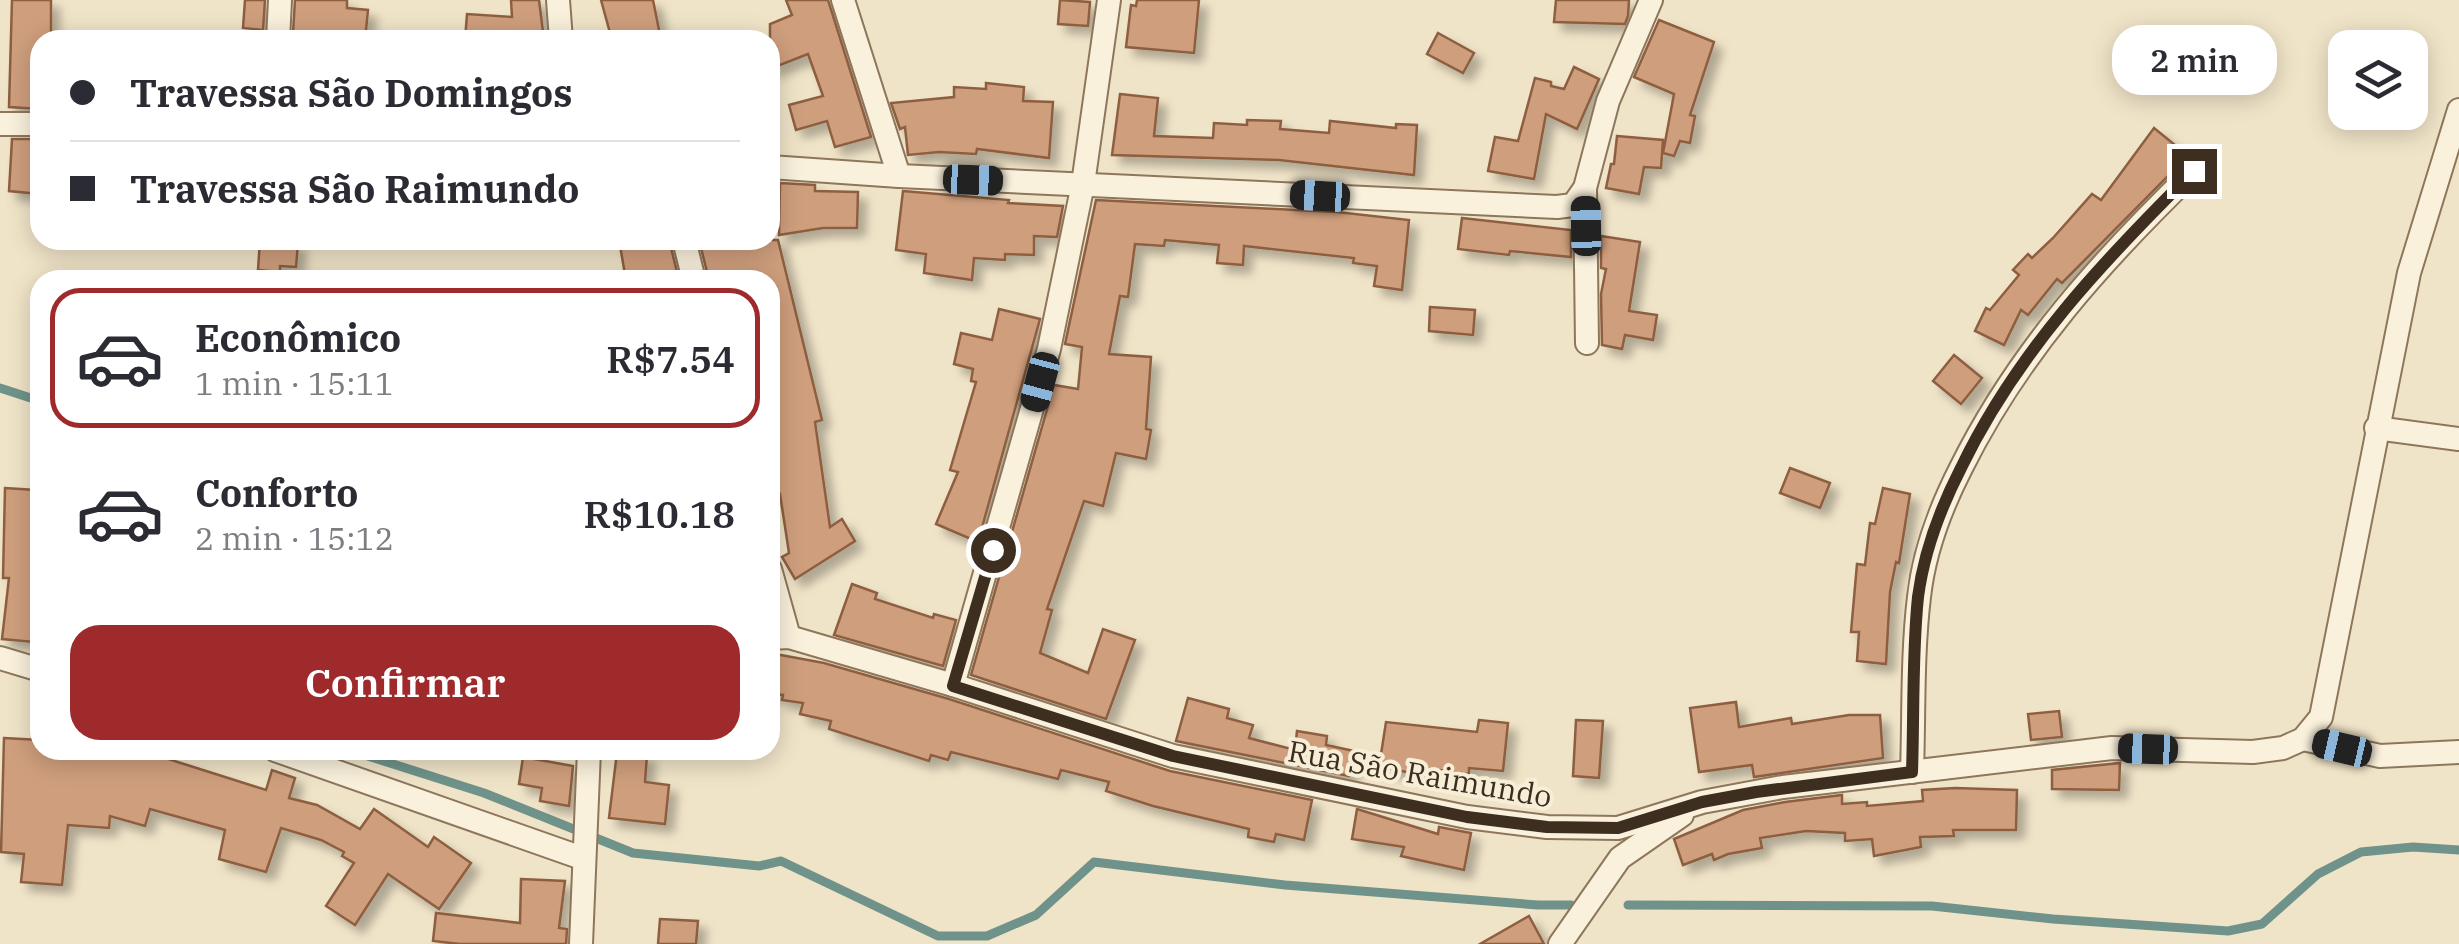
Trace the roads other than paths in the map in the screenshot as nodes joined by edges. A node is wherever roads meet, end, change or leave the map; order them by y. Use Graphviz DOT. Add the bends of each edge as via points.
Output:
graph roads {
  1 [pos="280,0"];
  2 [pos="558,0"];
  3 [pos="843,0"];
  4 [pos="1109,0"];
  5 [pos="1651,0"];
  6 [pos="278,30"];
  7 [pos="560,30"];
  8 [pos="2459,110"];
  9 [pos="0,124"];
  10 [pos="30,124"];
  11 [pos="780,167"];
  12 [pos="2194,171"];
  13 [pos="899,176"];
  14 [pos="1083,184"];
  15 [pos="1585,188"];
  16 [pos="1587,343"];
  17 [pos="2376,428"];
  18 [pos="2459,439"];
  19 [pos="780,638"];
  20 [pos="0,658"];
  21 [pos="30,667"];
  22 [pos="953,686"];
  23 [pos="2304,739"];
  24 [pos="2459,752"];
  25 [pos="304,760"];
  26 [pos="588,760"];
  27 [pos="1912,772"];
  28 [pos="1702,802"];
  29 [pos="582,856"];
  30 [pos="581,944"];
  31 [pos="1560,944"];
  1 -- 6 [label="street"];
  2 -- 7 [label="street"];
  3 -- 13 [label="street"];
  4 -- 14 [label="street"];
  5 -- 15 [label="street" via="1608,101"];
  8 -- 17 [label="street" via="2409,272"];
  9 -- 10 [label="street"];
  11 -- 13 [label="street"];
  12 -- 27 [label="street" via="2114,250 2029,352 1979,431 1937,517 1918,596"];
  13 -- 14 [label="street"];
  14 -- 15 [label="street" via="1557,207 1573,204"];
  14 -- 22 [label="street" via="1049,349"];
  15 -- 16 [label="street"];
  17 -- 18 [label="street"];
  17 -- 23 [label="street" via="2320,717"];
  19 -- 22 [label="street, Rua São Raimundo"];
  20 -- 21 [label="street"];
  22 -- 28 [label="street, Rua São Raimundo" via="1173,756 1467,817 1618,828"];
  23 -- 24 [label="street" via="2380,756"];
  23 -- 27 [label="street, Rua São Raimundo" via="2253,752 2112,748"];
  25 -- 29 [label="street"];
  26 -- 29 [label="street"];
  27 -- 28 [label="street, Rua São Raimundo"];
  28 -- 31 [label="street" via="1620,858"];
  29 -- 30 [label="street"];
}
